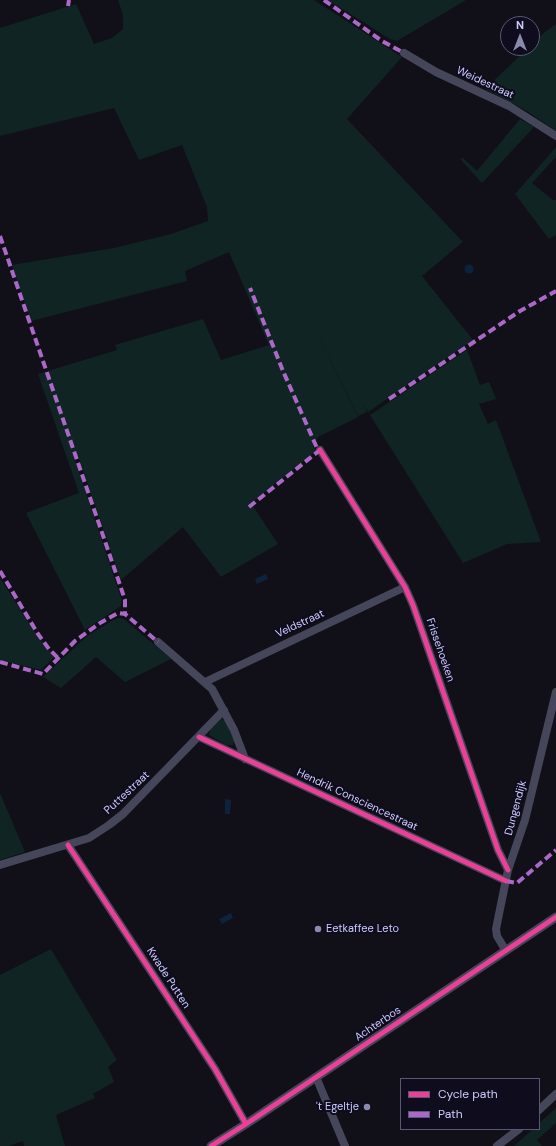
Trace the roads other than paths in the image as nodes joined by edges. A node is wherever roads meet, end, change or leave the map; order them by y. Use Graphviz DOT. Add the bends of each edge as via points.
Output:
graph roads {
  1 [pos="404,53"];
  2 [pos="556,136"];
  3 [pos="320,450"];
  4 [pos="405,587"];
  5 [pos="158,642"];
  6 [pos="205,682"];
  7 [pos="556,692"];
  8 [pos="224,710"];
  9 [pos="199,737"];
  10 [pos="245,759"];
  11 [pos="68,846"];
  12 [pos="0,865"];
  13 [pos="508,870"];
  14 [pos="506,881"];
  15 [pos="556,918"];
  16 [pos="506,951"];
  17 [pos="316,1077"];
  18 [pos="556,1094"];
  19 [pos="540,1109"];
  20 [pos="246,1124"];
  21 [pos="518,1130"];
  22 [pos="211,1146"];
  23 [pos="345,1146"];
  24 [pos="497,1146"];
  1 -- 2 [label="street, Weidestraat" via="436,72 509,106"];
  3 -- 4 [label="street, Frissehoeken"];
  4 -- 6 [label="street, Veldstraat"];
  4 -- 13 [label="street, Frissehoeken" via="419,620 498,850"];
  5 -- 6 [label="street"];
  6 -- 8 [label="street"];
  7 -- 13 [label="street, Dungendijk" via="525,820"];
  8 -- 9 [label="street, Puttestraat"];
  8 -- 10 [label="street"];
  9 -- 10 [label="street, Hendrik Consciencestraat"];
  9 -- 11 [label="street, Puttestraat" via="123,814 89,838"];
  10 -- 14 [label="street, Hendrik Consciencestraat"];
  11 -- 12 [label="street, Puttestraat"];
  11 -- 20 [label="street, Kwade Putten" via="211,1062"];
  13 -- 14 [label="street, Dungendijk"];
  14 -- 16 [label="street, Dungendijk" via="496,929"];
  15 -- 16 [label="street, Achterbos"];
  16 -- 17 [label="street, Achterbos"];
  17 -- 20 [label="street, Achterbos"];
  17 -- 23 [label="street"];
  18 -- 19 [label="street"];
  20 -- 22 [label="street, Achterbos"];
  21 -- 24 [label="street"];
}
